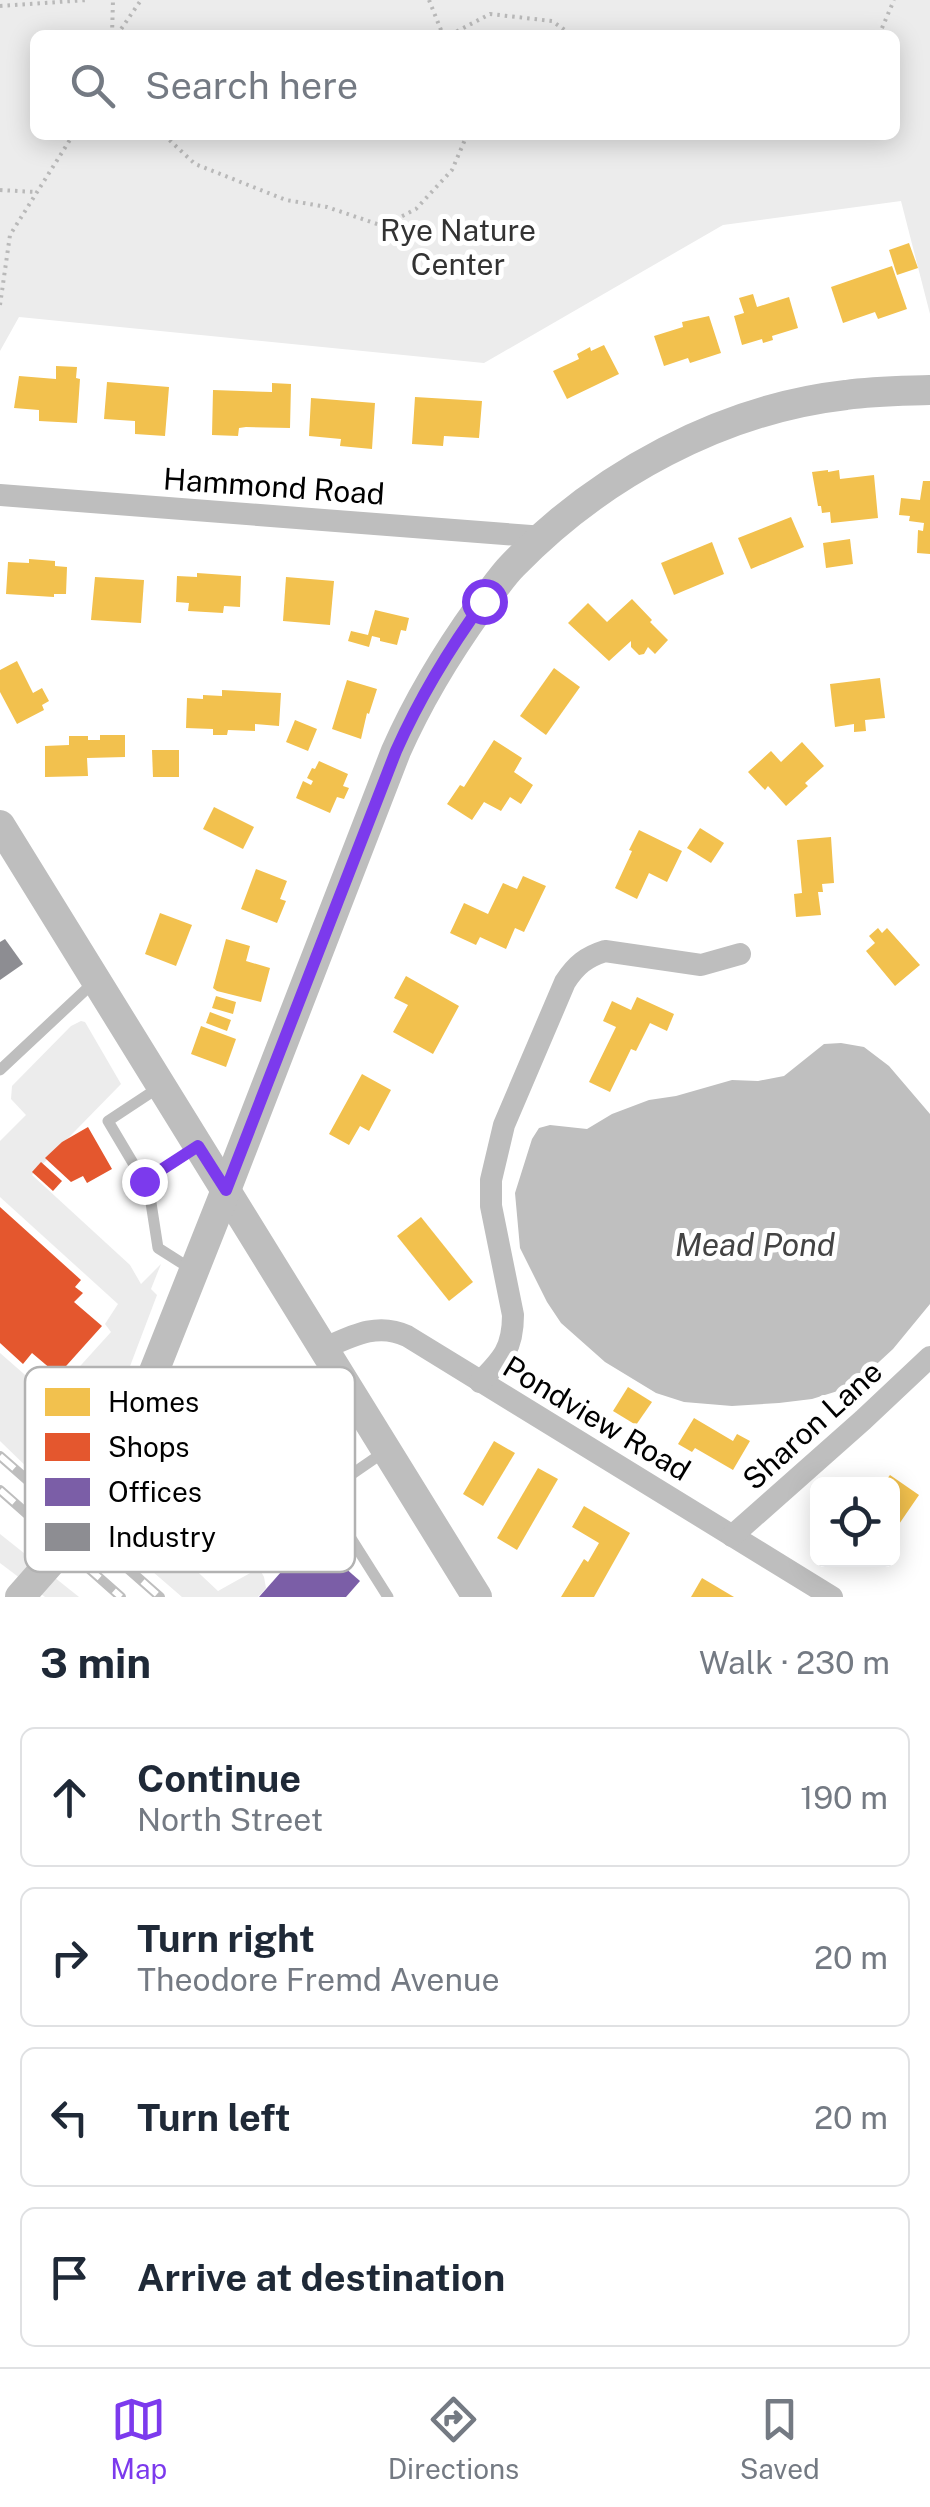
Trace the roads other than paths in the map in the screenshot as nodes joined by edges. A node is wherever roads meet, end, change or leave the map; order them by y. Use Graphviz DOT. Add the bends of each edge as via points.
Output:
graph roads {
  1 [pos="930,390"];
  2 [pos="0,495"];
  3 [pos="544,536"];
  4 [pos="0,825"];
  5 [pos="740,954"];
  6 [pos="96,980"];
  7 [pos="0,1070"];
  8 [pos="161,1086"];
  9 [pos="198,1146"];
  10 [pos="144,1181"];
  11 [pos="226,1190"];
  12 [pos="194,1271"];
  13 [pos="323,1349"];
  14 [pos="930,1357"];
  15 [pos="156,1367"];
  16 [pos="334,1367"];
  17 [pos="480,1382"];
  18 [pos="355,1400"];
  19 [pos="386,1450"];
  20 [pos="355,1472"];
  21 [pos="732,1536"];
  22 [pos="355,1545"];
  23 [pos="42,1572"];
  24 [pos="20,1597"];
  25 [pos="388,1597"];
  26 [pos="477,1597"];
  27 [pos="832,1597"];
  1 -- 3 [label="street" via="843,395 717,428 640,467"];
  2 -- 3 [label="street, Hammond Road"];
  3 -- 11 [label="street" via="484,601 414,710"];
  4 -- 6 [label="street"];
  5 -- 17 [label="street" via="688,965 605,951 576,966 566,982 495,1155 491,1206 513,1333 507,1351"];
  6 -- 7 [label="lane"];
  6 -- 8 [label="street"];
  8 -- 9 [label="street"];
  8 -- 10 [label="lane" via="108,1121"];
  9 -- 10 [label="lane"];
  9 -- 11 [label="street"];
  10 -- 12 [label="lane" via="158,1248"];
  11 -- 12 [label="street"];
  11 -- 13 [label="street"];
  12 -- 15 [label="street, bridge"];
  13 -- 16 [label="street"];
  13 -- 17 [label="street, Pondview Road" via="360,1332 394,1330"];
  14 -- 21 [label="street, Sharon Lane"];
  17 -- 21 [label="street, Pondview Road"];
  18 -- 19 [label="street"];
  19 -- 20 [label="lane"];
  19 -- 26 [label="street"];
  21 -- 27 [label="street, Pondview Road"];
  22 -- 25 [label="lane"];
  23 -- 24 [label="street, bridge"];
}
